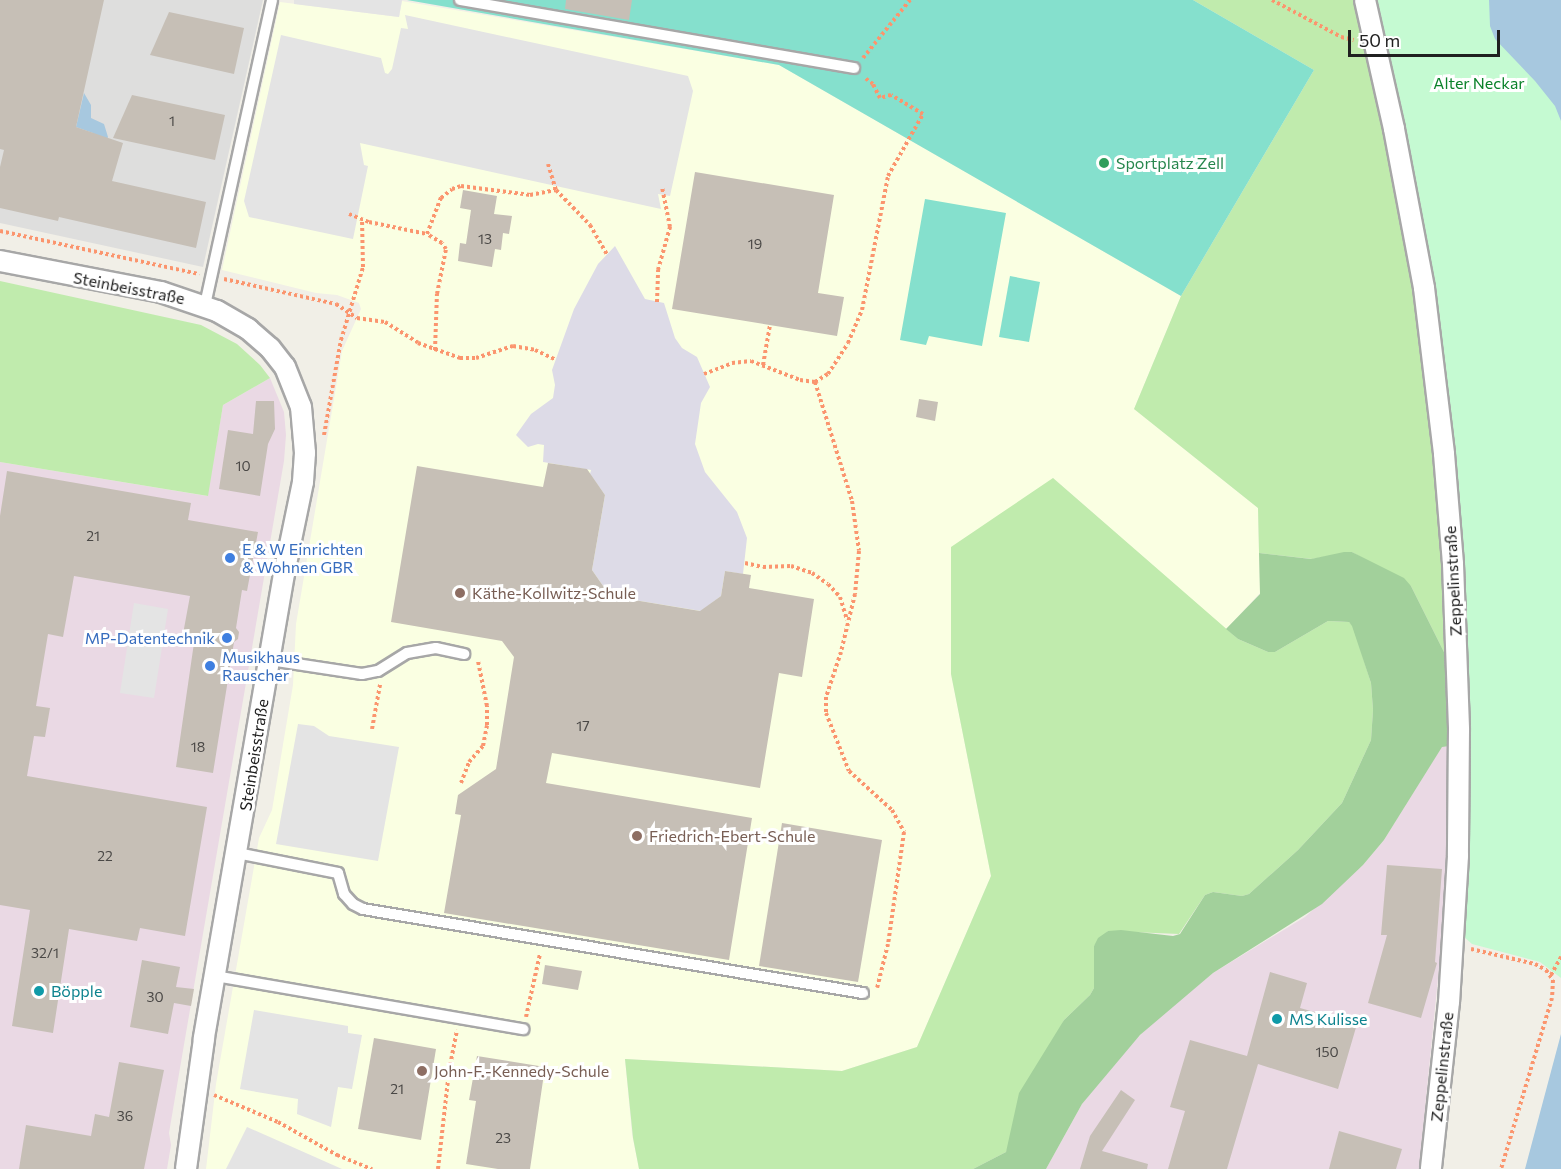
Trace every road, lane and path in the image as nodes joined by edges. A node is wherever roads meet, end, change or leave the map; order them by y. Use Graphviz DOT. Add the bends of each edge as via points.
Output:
graph roads {
  1 [pos="272,0"];
  2 [pos="460,0"];
  3 [pos="909,0"];
  4 [pos="1272,0"];
  5 [pos="1365,0"];
  6 [pos="1376,44"];
  7 [pos="854,68"];
  8 [pos="548,164"];
  9 [pos="662,187"];
  10 [pos="556,190"];
  11 [pos="350,214"];
  12 [pos="362,219"];
  13 [pos="0,231"];
  14 [pos="427,234"];
  15 [pos="607,255"];
  16 [pos="0,261"];
  17 [pos="212,277"];
  18 [pos="657,302"];
  19 [pos="206,305"];
  20 [pos="350,313"];
  21 [pos="770,325"];
  22 [pos="435,350"];
  23 [pos="556,360"];
  24 [pos="763,365"];
  25 [pos="704,374"];
  26 [pos="815,382"];
  27 [pos="745,563"];
  28 [pos="848,624"];
  29 [pos="464,654"];
  30 [pos="270,660"];
  31 [pos="391,662"];
  32 [pos="372,729"];
  33 [pos="461,783"];
  34 [pos="237,853"];
  35 [pos="543,939"];
  36 [pos="1452,945"];
  37 [pos="1561,957"];
  38 [pos="215,975"];
  39 [pos="1551,975"];
  40 [pos="863,993"];
  41 [pos="459,1019"];
  42 [pos="523,1029"];
  43 [pos="196,1091"];
  44 [pos="186,1169"];
  45 [pos="372,1169"];
  46 [pos="438,1169"];
  47 [pos="1431,1169"];
  48 [pos="1501,1169"];
  1 -- 17 [label="lane"];
  2 -- 7 [label="lane"];
  3 -- 7 [label="path"];
  4 -- 6 [label="path" via="1341,37"];
  5 -- 6 [label="street, Zeppelinstraße"];
  6 -- 36 [label="street, Zeppelinstraße" via="1424,288 1448,498 1459,730 1458,856"];
  7 -- 26 [label="path" via="873,84 880,98 891,95 922,114 888,176 861,316 830,371"];
  8 -- 10 [label="path"];
  9 -- 18 [label="path" via="670,227 658,270"];
  10 -- 14 [label="path" via="530,195 456,187 441,198"];
  10 -- 15 [label="path" via="590,225"];
  11 -- 12 [label="path"];
  12 -- 14 [label="path"];
  12 -- 20 [label="path" via="363,267"];
  13 -- 17 [label="path"];
  14 -- 22 [label="path" via="446,249 437,294"];
  16 -- 19 [label="street, Steinbeisstraße" via="161,292"];
  17 -- 19 [label="lane"];
  17 -- 20 [label="path" via="336,304"];
  19 -- 30 [label="street, Steinbeisstraße" via="248,329 270,348 285,368 301,407 303,482"];
  20 -- 22 [label="path" via="360,319 385,321"];
  21 -- 24 [label="path"];
  22 -- 23 [label="path" via="471,359 517,347"];
  24 -- 25 [label="path" via="739,361"];
  24 -- 26 [label="path"];
  26 -- 28 [label="path" via="847,479 858,533 859,568"];
  27 -- 28 [label="path" via="791,566 816,575 840,597"];
  28 -- 40 [label="path" via="826,697 828,721 849,771 896,815 904,838 878,985 874,991"];
  29 -- 31 [label="lane" via="432,649 403,654"];
  29 -- 33 [label="path" via="478,656 488,718 483,746 469,762"];
  30 -- 31 [label="lane" via="356,675 378,671"];
  30 -- 34 [label="street, Steinbeisstraße"];
  31 -- 32 [label="path" via="377,696"];
  34 -- 35 [label="lane" via="338,873 348,899 363,909"];
  34 -- 38 [label="street, Steinbeisstraße"];
  35 -- 40 [label="lane"];
  35 -- 42 [label="path"];
  36 -- 39 [label="path" via="1535,964"];
  36 -- 47 [label="street, Zeppelinstraße"];
  37 -- 39 [label="path"];
  38 -- 41 [label="lane"];
  38 -- 43 [label="street, Steinbeisstraße"];
  39 -- 48 [label="path" via="1552,998"];
  41 -- 42 [label="lane"];
  41 -- 46 [label="path"];
  43 -- 44 [label="street, Steinbeisstraße"];
  43 -- 45 [label="path" via="218,1096 278,1122"];
}
